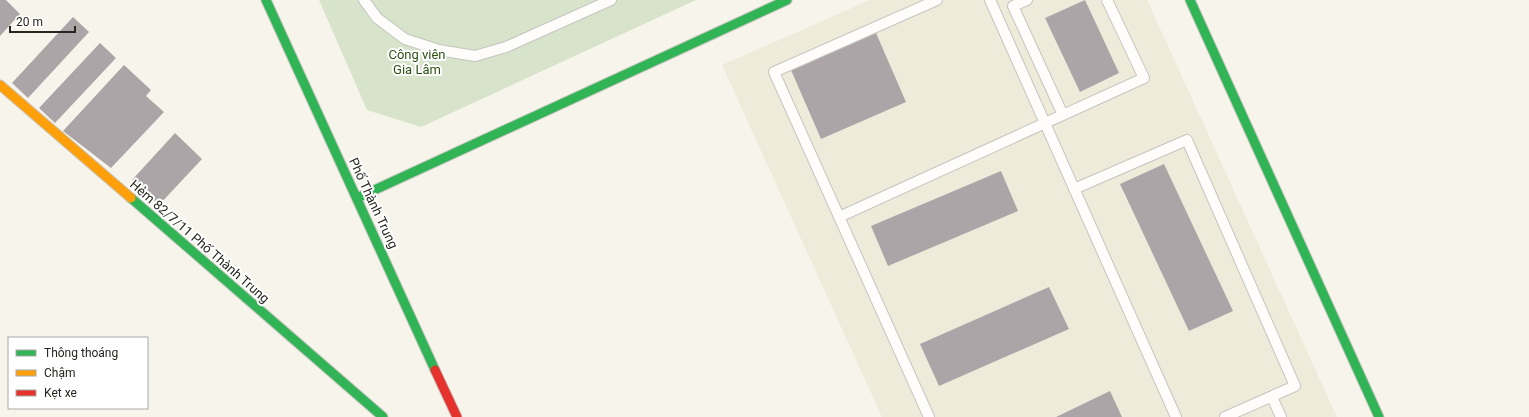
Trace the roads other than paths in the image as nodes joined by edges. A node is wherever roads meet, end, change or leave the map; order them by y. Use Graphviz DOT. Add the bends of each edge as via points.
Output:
graph roads {
  1 [pos="266,0"];
  2 [pos="364,0"];
  3 [pos="611,0"];
  4 [pos="787,0"];
  5 [pos="937,0"];
  6 [pos="990,0"];
  7 [pos="1026,0"];
  8 [pos="1107,0"];
  9 [pos="1190,0"];
  10 [pos="925,2"];
  11 [pos="0,85"];
  12 [pos="1063,116"];
  13 [pos="1045,123"];
  14 [pos="1074,189"];
  15 [pos="357,198"];
  16 [pos="839,217"];
  17 [pos="1272,396"];
  18 [pos="383,417"];
  19 [pos="457,417"];
  20 [pos="929,417"];
  21 [pos="1176,417"];
  22 [pos="1225,417"];
  23 [pos="1281,417"];
  24 [pos="1379,417"];
  1 -- 15 [label="street, Phố Thành Trung"];
  2 -- 3 [label="lane" via="377,18 405,38 439,50 475,56 506,47"];
  4 -- 15 [label="street"];
  5 -- 10 [label="lane"];
  6 -- 13 [label="lane"];
  7 -- 12 [label="lane" via="1013,6"];
  8 -- 12 [label="lane" via="1144,78"];
  9 -- 24 [label="street"];
  10 -- 16 [label="lane" via="774,72"];
  11 -- 18 [label="street, Hẻm 82/7/11 Phố Thành Trung"];
  12 -- 13 [label="lane"];
  13 -- 14 [label="lane"];
  13 -- 16 [label="lane"];
  14 -- 17 [label="lane" via="1187,140 1295,386"];
  14 -- 21 [label="lane"];
  15 -- 19 [label="street, Phố Thành Trung"];
  16 -- 20 [label="lane"];
  17 -- 22 [label="lane"];
  17 -- 23 [label="lane"];
}
